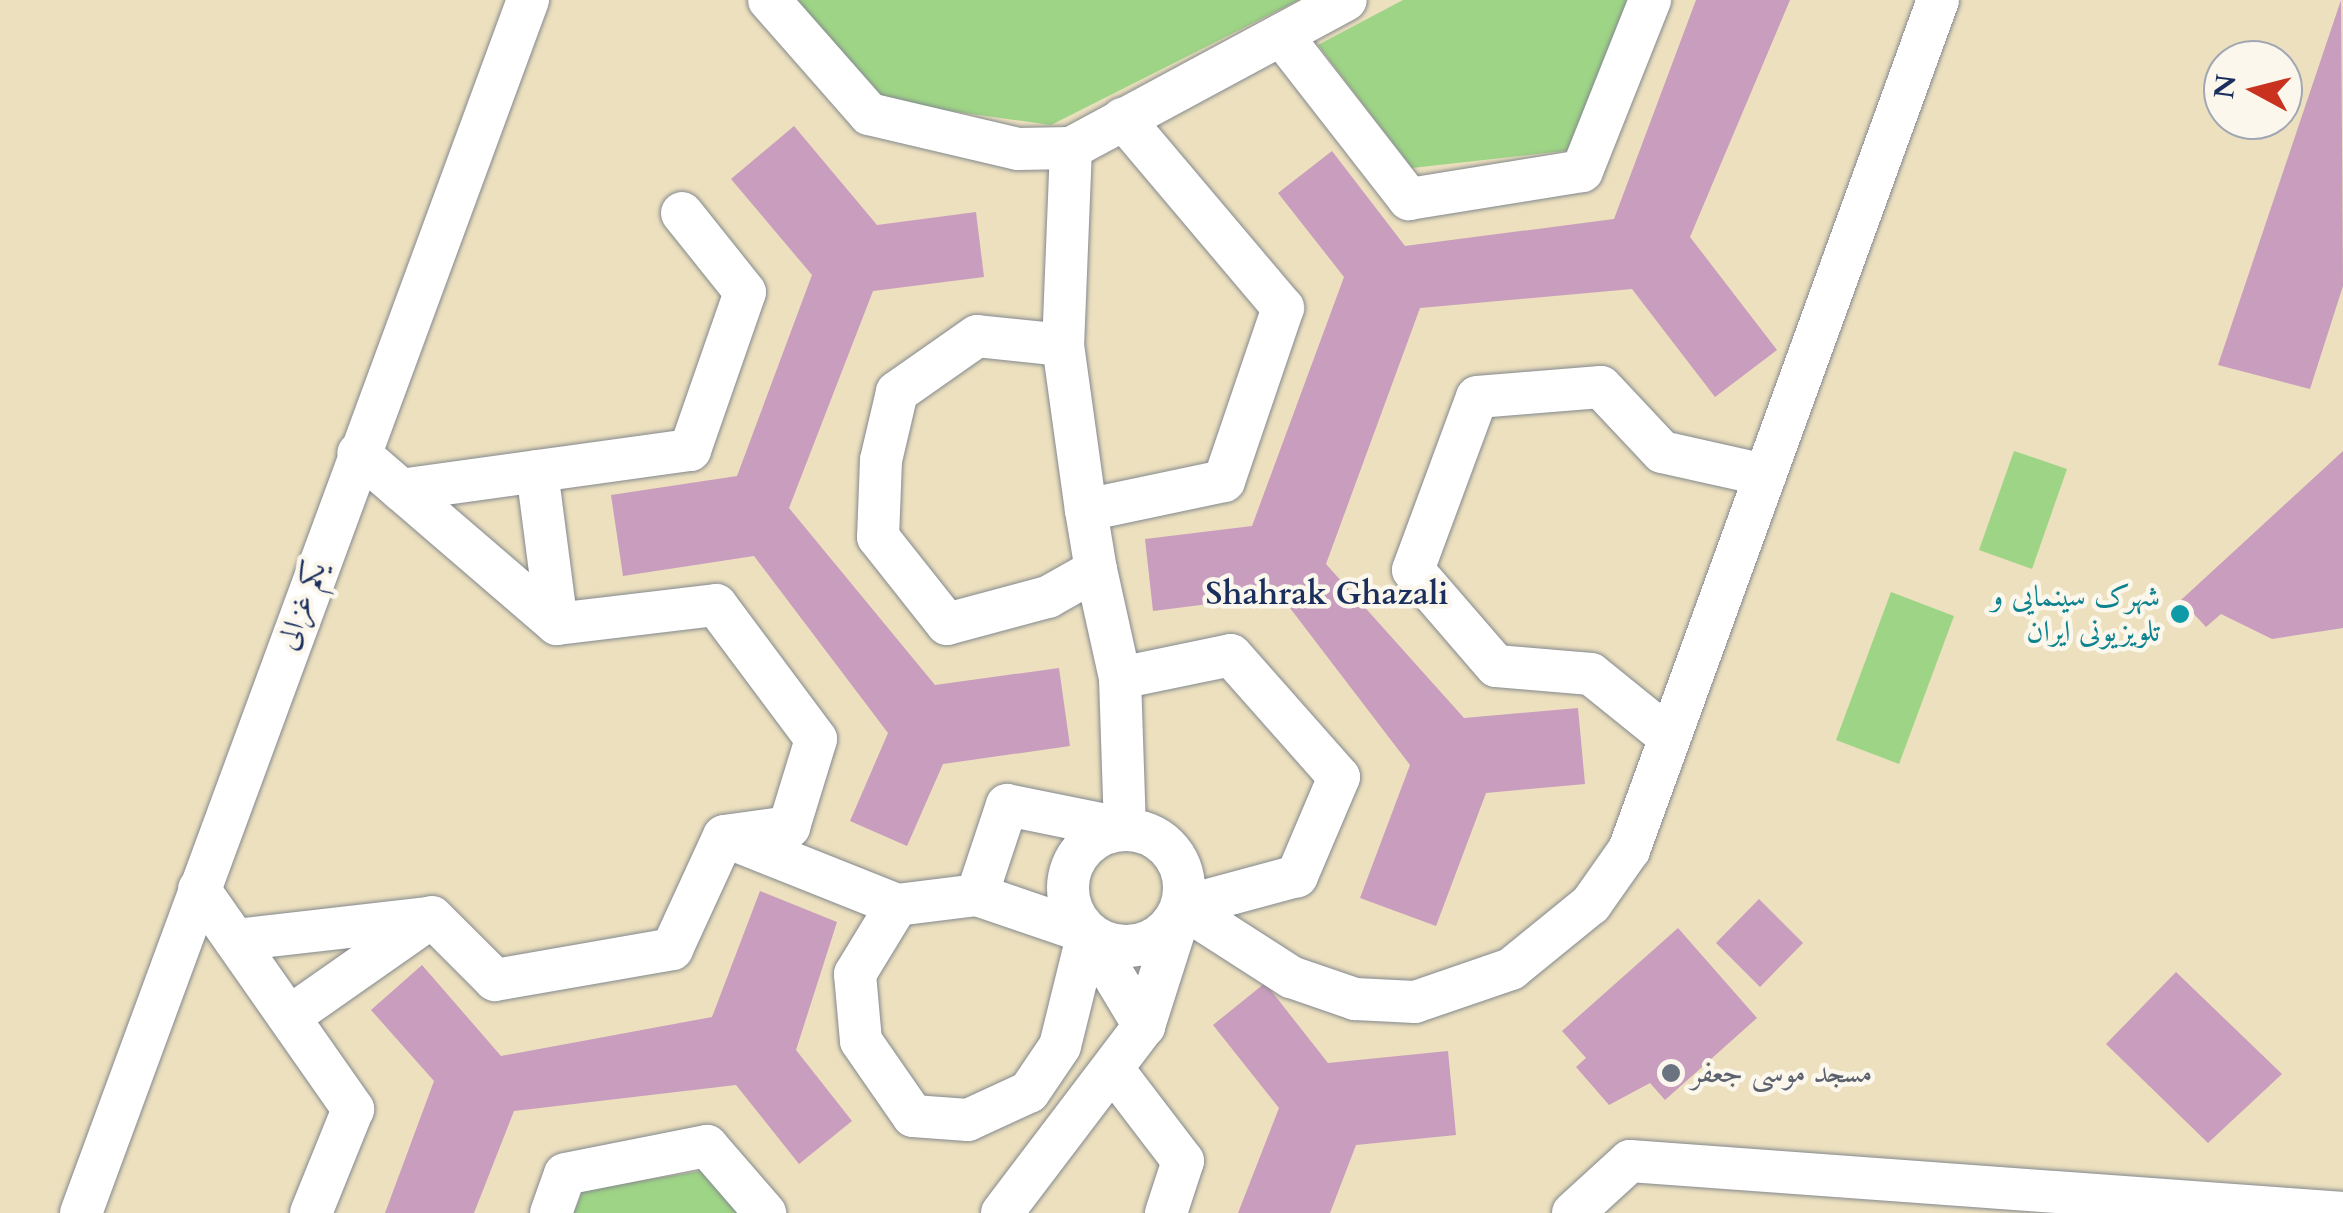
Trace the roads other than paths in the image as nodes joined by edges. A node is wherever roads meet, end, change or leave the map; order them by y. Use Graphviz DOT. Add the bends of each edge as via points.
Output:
graph roads {
  1 [pos="528,0"];
  2 [pos="769,0"];
  3 [pos="1346,0"];
  4 [pos="1650,0"];
  5 [pos="1938,0"];
  6 [pos="1282,36"];
  7 [pos="1123,119"];
  8 [pos="1071,148"];
  9 [pos="682,213"];
  10 [pos="1063,345"];
  11 [pos="358,453"];
  12 [pos="537,471"];
  13 [pos="1765,474"];
  14 [pos="401,490"];
  15 [pos="1086,510"];
  16 [pos="1096,570"];
  17 [pos="557,624"];
  18 [pos="1120,678"];
  19 [pos="1670,737"];
  20 [pos="1125,829"];
  21 [pos="724,836"];
  22 [pos="199,889"];
  23 [pos="977,895"];
  24 [pos="897,905"];
  25 [pos="1182,907"];
  26 [pos="432,917"];
  27 [pos="1088,934"];
  28 [pos="235,940"];
  29 [pos="288,1017"];
  30 [pos="1144,1026"];
  31 [pos="1116,1072"];
  32 [pos="81,1213"];
  33 [pos="311,1213"];
  34 [pos="551,1213"];
  35 [pos="765,1213"];
  36 [pos="1002,1213"];
  37 [pos="1166,1213"];
  38 [pos="1573,1213"];
  39 [pos="2343,1213"];
  1 -- 11 [label="street, یکم غزالی"];
  2 -- 8 [label="street" via="869,114 954,140"];
  3 -- 6 [label="street"];
  4 -- 6 [label="street" via="1582,171 1409,199"];
  5 -- 13 [label="street"];
  6 -- 7 [label="street"];
  7 -- 8 [label="street"];
  7 -- 15 [label="street" via="1283,308 1224,481"];
  8 -- 10 [label="street"];
  9 -- 12 [label="street" via="745,292 690,450"];
  10 -- 15 [label="street"];
  10 -- 16 [label="street" via="976,336 897,392 881,460 878,537 947,624 1048,597"];
  11 -- 14 [label="street"];
  11 -- 22 [label="street, یکم غزالی"];
  12 -- 14 [label="street"];
  12 -- 17 [label="street"];
  13 -- 19 [label="street"];
  13 -- 19 [label="street" via="1662,452 1601,386 1478,397 1413,570 1496,666 1592,674"];
  14 -- 17 [label="street"];
  15 -- 16 [label="street"];
  16 -- 18 [label="street"];
  17 -- 21 [label="street" via="716,605 816,739 789,827"];
  18 -- 20 [label="street"];
  18 -- 25 [label="street" via="1231,655 1339,777 1297,876"];
  19 -- 25 [label="street" via="1629,850 1591,904 1544,949 1458,989 1415,1002 1355,998 1291,976"];
  20 -- 23 [label="street" via="1007,805"];
  20 -- 25 [label="street" via="1174,853"];
  20 -- 27 [label="street" via="1074,858 1068,898"];
  21 -- 24 [label="street"];
  21 -- 26 [label="street" via="672,948 495,980"];
  22 -- 28 [label="street"];
  22 -- 32 [label="street, یکم غزالی"];
  23 -- 24 [label="street"];
  23 -- 27 [label="street"];
  24 -- 27 [label="street" via="856,974 861,1041 914,1116 968,1120 1029,1092 1060,1046"];
  25 -- 27 [label="street" via="1141,944"];
  25 -- 30 [label="street"];
  26 -- 28 [label="street"];
  26 -- 29 [label="street"];
  27 -- 30 [label="street"];
  28 -- 29 [label="street"];
  29 -- 33 [label="street" via="353,1109"];
  30 -- 31 [label="street"];
  31 -- 36 [label="street"];
  31 -- 37 [label="street" via="1183,1161"];
  34 -- 35 [label="street" via="565,1174 708,1146"];
  38 -- 39 [label="street" via="1630,1161"];
}
